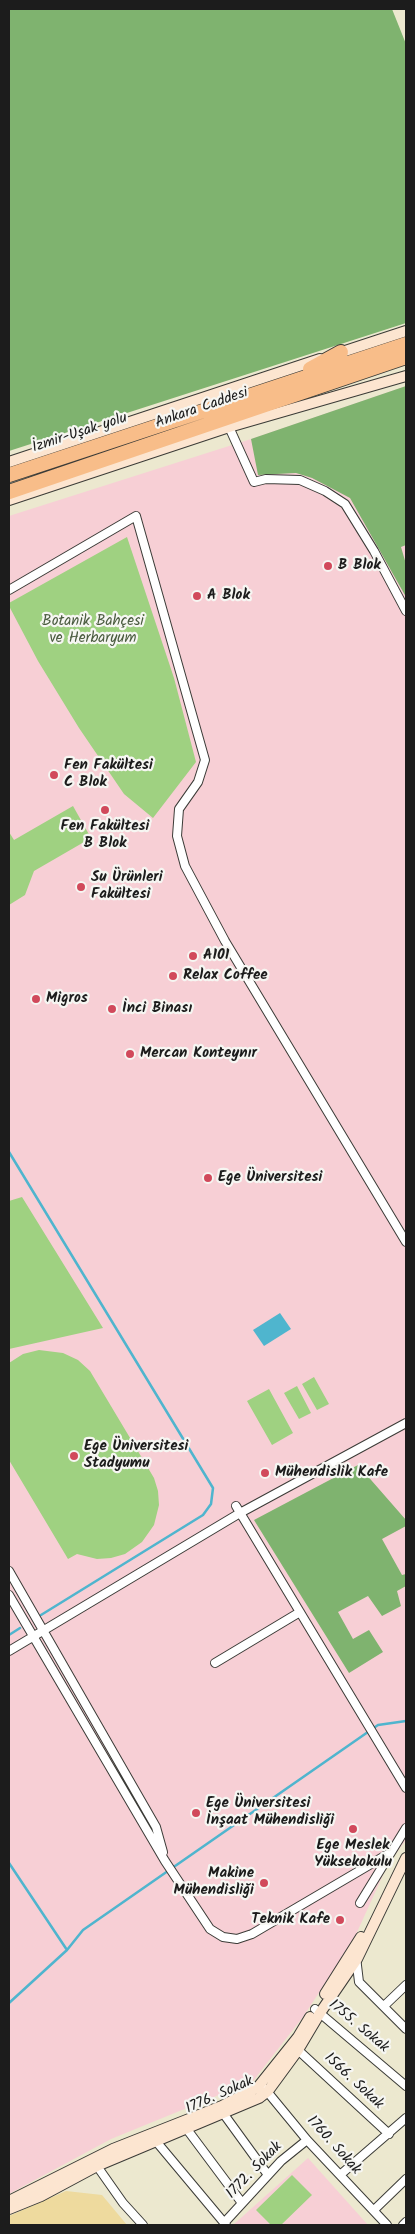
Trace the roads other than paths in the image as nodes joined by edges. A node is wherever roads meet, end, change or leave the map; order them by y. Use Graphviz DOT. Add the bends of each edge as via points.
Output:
graph roads {
  1 [pos="406,331"];
  2 [pos="406,344"];
  3 [pos="341,352"];
  4 [pos="406,357"];
  5 [pos="406,364"];
  6 [pos="406,376"];
  7 [pos="347,377"];
  8 [pos="276,387"];
  9 [pos="229,427"];
  10 [pos="9,462"];
  11 [pos="9,475"];
  12 [pos="9,492"];
  13 [pos="9,500"];
  14 [pos="9,590"];
  15 [pos="406,610"];
  16 [pos="406,1242"];
  17 [pos="406,1423"];
  18 [pos="238,1509"];
  19 [pos="9,1571"];
  20 [pos="9,1595"];
  21 [pos="300,1612"];
  22 [pos="44,1630"];
  23 [pos="33,1636"];
  24 [pos="9,1651"];
  25 [pos="215,1663"];
  26 [pos="106,1738"];
  27 [pos="97,1743"];
  28 [pos="128,1778"];
  29 [pos="120,1783"];
  30 [pos="406,1788"];
  31 [pos="406,1828"];
  32 [pos="388,1854"];
  33 [pos="406,1858"];
  34 [pos="168,1865"];
  35 [pos="360,1903"];
  36 [pos="355,1955"];
  37 [pos="406,1985"];
  38 [pos="384,2006"];
  39 [pos="318,2011"];
  40 [pos="406,2029"];
  41 [pos="298,2050"];
  42 [pos="406,2086"];
  43 [pos="264,2087"];
  44 [pos="223,2113"];
  45 [pos="406,2118"];
  46 [pos="186,2128"];
  47 [pos="389,2134"];
  48 [pos="156,2140"];
  49 [pos="307,2140"];
  50 [pos="98,2166"];
  51 [pos="268,2175"];
  52 [pos="340,2175"];
  53 [pos="406,2179"];
  54 [pos="9,2201"];
  55 [pos="242,2203"];
  56 [pos="9,2209"];
  57 [pos="374,2210"];
  58 [pos="406,2222"];
  59 [pos="225,2224"];
  60 [pos="143,2225"];
  61 [pos="387,2225"];
  62 [pos="403,2225"];
  1 -- 3 [label="street, Ankara Caddesi"];
  2 -- 8 [label="highway"];
  3 -- 8 [label="highway"];
  3 -- 10 [label="street, Ankara Caddesi"];
  4 -- 7 [label="highway, Ankara Caddesi"];
  5 -- 7 [label="highway"];
  6 -- 9 [label="street, Ankara Caddesi"];
  7 -- 12 [label="highway, Ankara Caddesi"];
  8 -- 11 [label="highway, İzmir-Uşak yolu"];
  9 -- 13 [label="street, Ankara Caddesi"];
  9 -- 15 [label="street" via="254,482 300,480 344,504"];
  14 -- 16 [label="street" via="136,516 205,760 198,782 179,809 177,836 185,866 228,946"];
  17 -- 18 [label="street"];
  18 -- 21 [label="street"];
  18 -- 22 [label="street"];
  19 -- 22 [label="street"];
  20 -- 23 [label="street"];
  21 -- 25 [label="street"];
  21 -- 30 [label="street"];
  22 -- 23 [label="street"];
  22 -- 26 [label="street"];
  23 -- 24 [label="street"];
  23 -- 27 [label="street"];
  26 -- 27 [label="street"];
  26 -- 28 [label="street"];
  27 -- 29 [label="street"];
  28 -- 29 [label="street"];
  28 -- 34 [label="street" via="156,1827"];
  29 -- 34 [label="street"];
  31 -- 32 [label="street"];
  32 -- 34 [label="street" via="252,1934 237,1939 224,1937 210,1929"];
  32 -- 35 [label="street"];
  33 -- 36 [label="street, 1776. Sokak" via="385,1902 374,1911"];
  36 -- 38 [label="street" via="359,1982"];
  36 -- 39 [label="street, 1776. Sokak"];
  37 -- 38 [label="street"];
  38 -- 40 [label="street"];
  39 -- 41 [label="street, 1776. Sokak"];
  39 -- 42 [label="street, 1755. Sokak"];
  39 -- 43 [label="street, 1776. Sokak"];
  41 -- 43 [label="street, 1776. Sokak"];
  41 -- 47 [label="street, 1566. Sokak"];
  43 -- 44 [label="street, 1776. Sokak" via="259,2098"];
  43 -- 49 [label="street, 1760. Sokak"];
  43 -- 54 [label="street, 1776. Sokak" via="112,2149"];
  44 -- 46 [label="street, 1776. Sokak"];
  44 -- 51 [label="street"];
  45 -- 47 [label="street"];
  46 -- 48 [label="street, 1776. Sokak"];
  46 -- 55 [label="street"];
  47 -- 52 [label="street"];
  48 -- 50 [label="street, 1776. Sokak"];
  48 -- 59 [label="street"];
  49 -- 51 [label="street, 1772. Sokak"];
  49 -- 52 [label="street, 1760. Sokak"];
  50 -- 56 [label="street, 1776. Sokak"];
  50 -- 60 [label="street" via="123,2203"];
  51 -- 55 [label="street, 1772. Sokak"];
  52 -- 57 [label="street, 1760. Sokak"];
  53 -- 57 [label="street"];
  55 -- 59 [label="street, 1772. Sokak"];
  57 -- 61 [label="street, 1760. Sokak"];
  58 -- 62 [label="street"];
}
